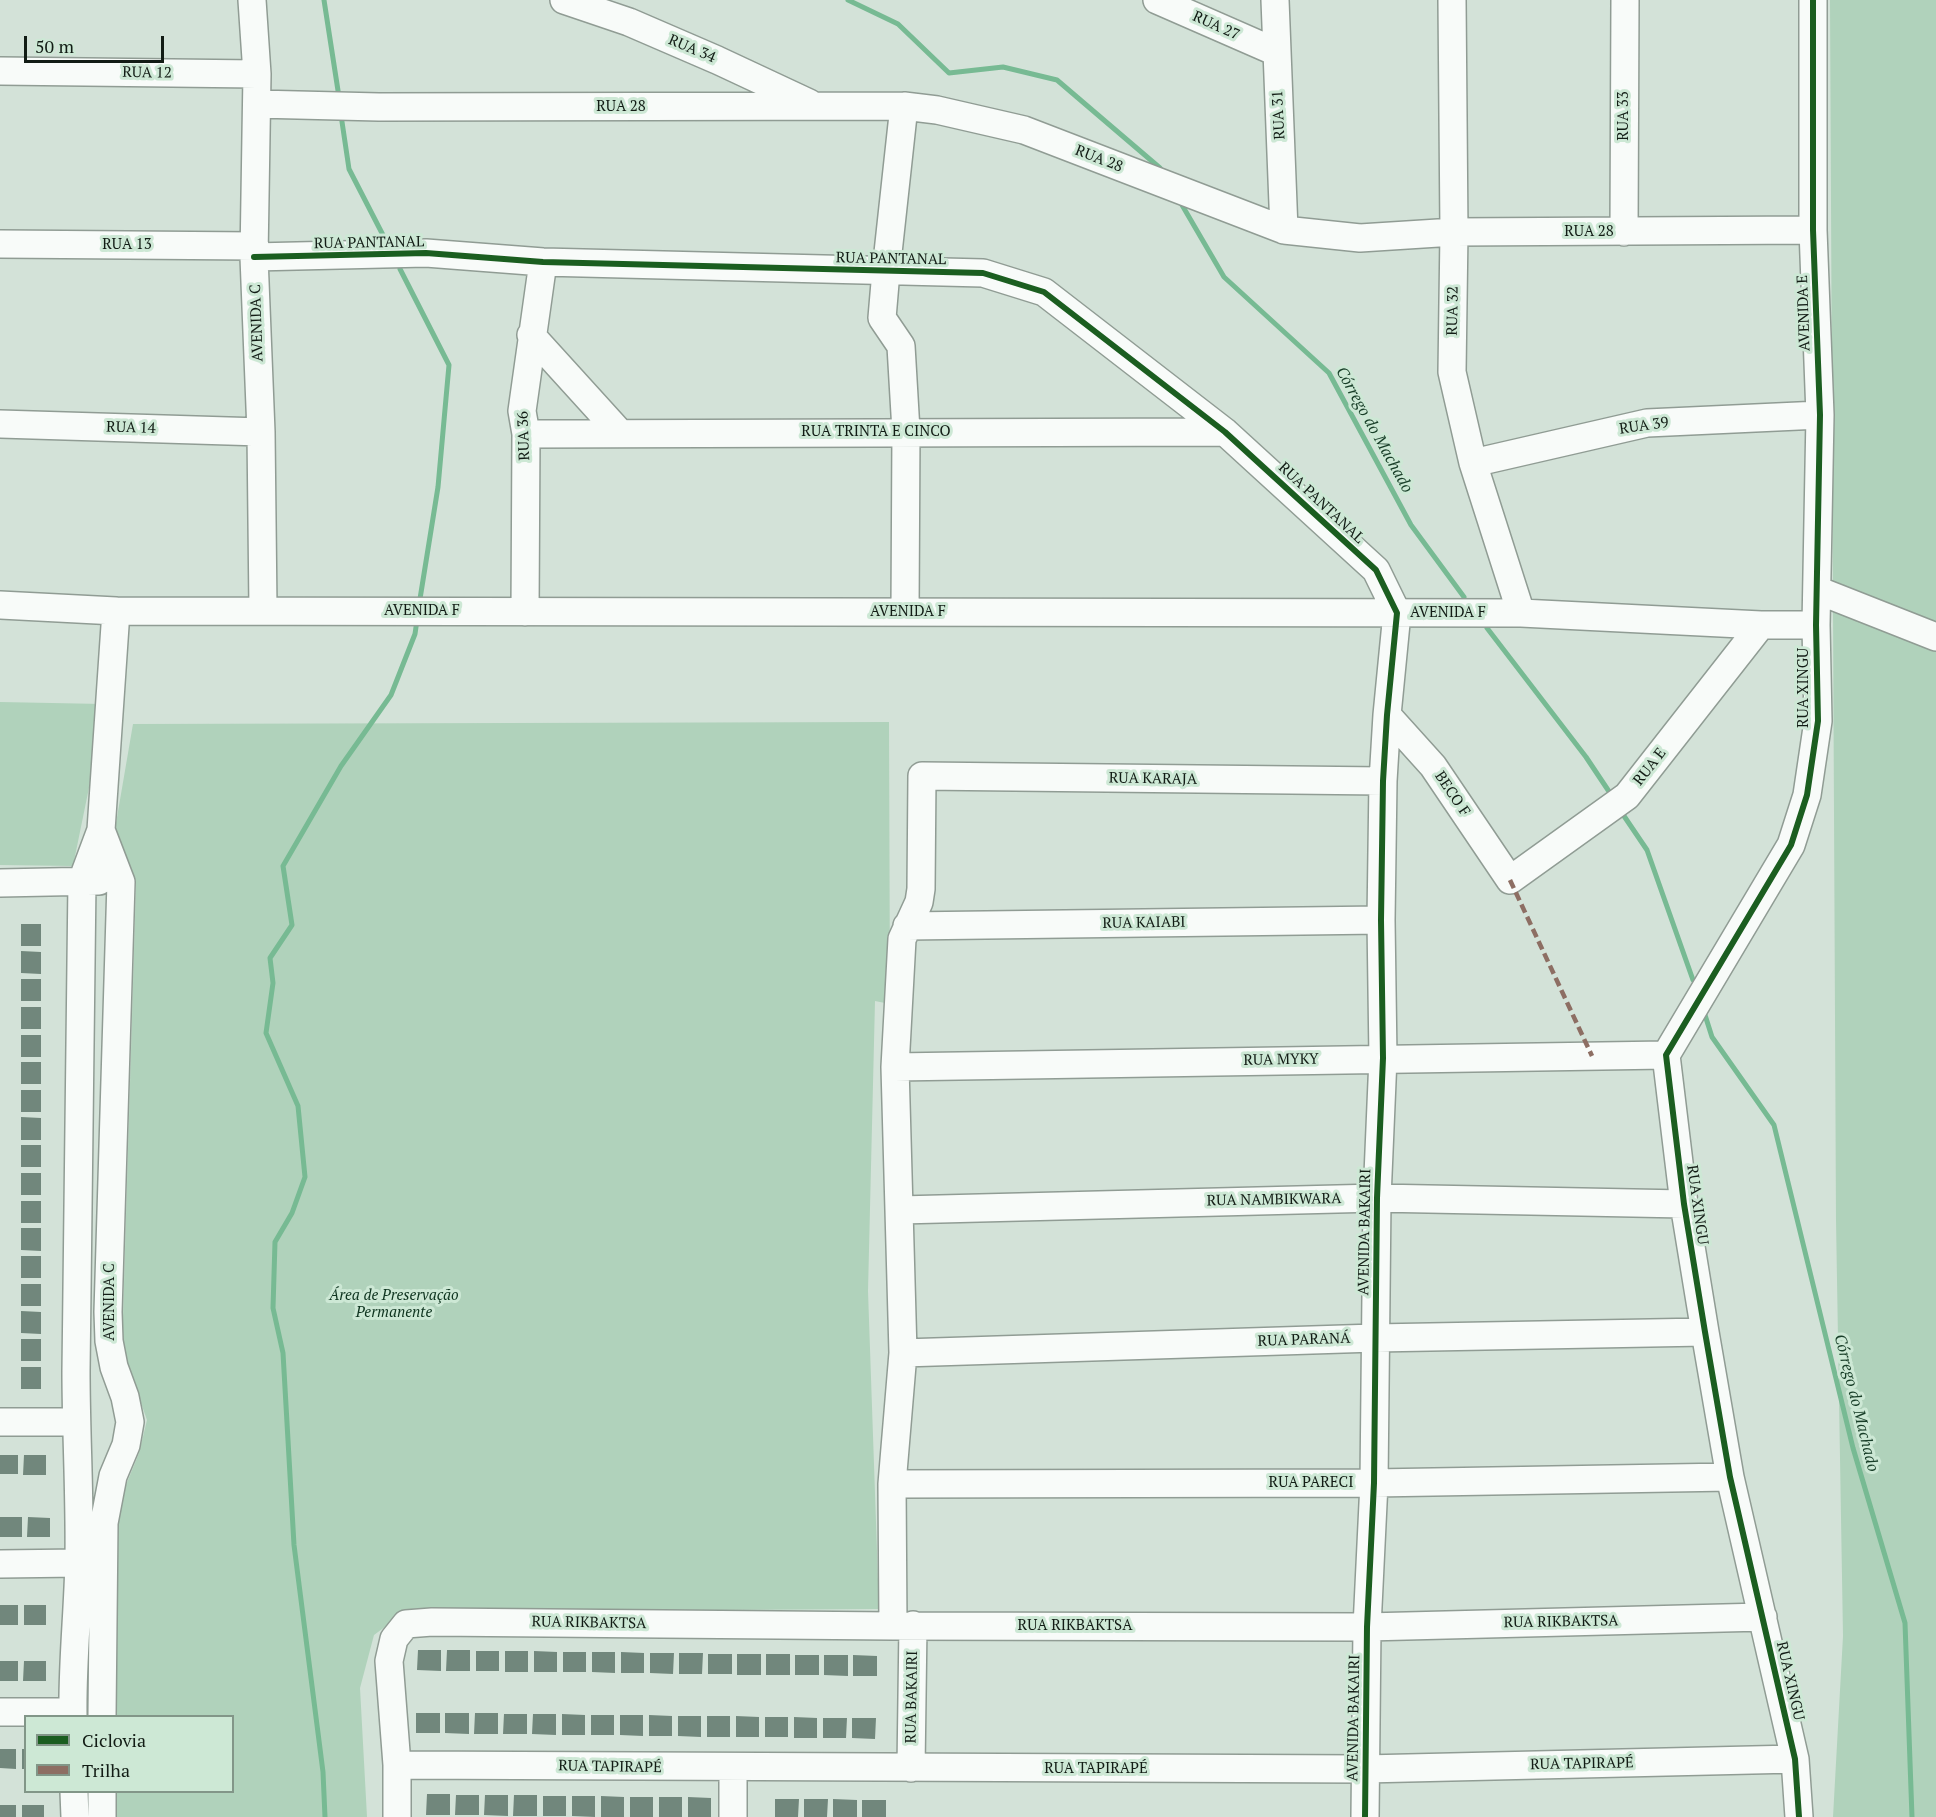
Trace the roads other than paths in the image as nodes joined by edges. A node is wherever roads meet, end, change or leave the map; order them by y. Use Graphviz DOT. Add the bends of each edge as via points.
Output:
graph roads {
  1 [pos="252,0"];
  2 [pos="564,0"];
  3 [pos="1157,0"];
  4 [pos="1275,0"];
  5 [pos="1452,0"];
  6 [pos="1625,0"];
  7 [pos="1814,0"];
  8 [pos="1276,52"];
  9 [pos="0,71"];
  10 [pos="257,74"];
  11 [pos="257,104"];
  12 [pos="904,106"];
  13 [pos="816,107"];
  14 [pos="1284,230"];
  15 [pos="1813,230"];
  16 [pos="1454,232"];
  17 [pos="1624,232"];
  18 [pos="0,244"];
  19 [pos="254,251"];
  20 [pos="543,262"];
  21 [pos="886,271"];
  22 [pos="531,335"];
  23 [pos="1820,415"];
  24 [pos="0,424"];
  25 [pos="906,431"];
  26 [pos="261,432"];
  27 [pos="1225,432"];
  28 [pos="620,433"];
  29 [pos="526,434"];
  30 [pos="1473,463"];
  31 [pos="1817,590"];
  32 [pos="0,605"];
  33 [pos="263,609"];
  34 [pos="116,611"];
  35 [pos="905,611"];
  36 [pos="525,612"];
  37 [pos="1397,613"];
  38 [pos="1521,613"];
  39 [pos="1761,625"];
  40 [pos="1816,625"];
  41 [pos="1936,637"];
  42 [pos="1387,715"];
  43 [pos="922,776"];
  44 [pos="1383,781"];
  45 [pos="101,830"];
  46 [pos="1510,880"];
  47 [pos="82,881"];
  48 [pos="121,882"];
  49 [pos="0,884"];
  50 [pos="1381,920"];
  51 [pos="907,926"];
  52 [pos="1666,1055"];
  53 [pos="1383,1058"];
  54 [pos="895,1067"];
  55 [pos="1377,1198"];
  56 [pos="1684,1204"];
  57 [pos="900,1210"];
  58 [pos="1705,1332"];
  59 [pos="1375,1338"];
  60 [pos="903,1353"];
  61 [pos="121,1386"];
  62 [pos="0,1422"];
  63 [pos="76,1423"];
  64 [pos="124,1452"];
  65 [pos="1730,1477"];
  66 [pos="1374,1483"];
  67 [pos="892,1484"];
  68 [pos="79,1563"];
  69 [pos="0,1564"];
  70 [pos="1763,1617"];
  71 [pos="903,1626"];
  72 [pos="1367,1627"];
  73 [pos="0,1712"];
  74 [pos="73,1714"];
  75 [pos="102,1715"];
  76 [pos="1795,1759"];
  77 [pos="397,1765"];
  78 [pos="733,1768"];
  79 [pos="911,1768"];
  80 [pos="1365,1769"];
  81 [pos="74,1793"];
  82 [pos="102,1793"];
  83 [pos="75,1817"];
  84 [pos="102,1817"];
  85 [pos="397,1817"];
  86 [pos="733,1817"];
  87 [pos="1365,1817"];
  88 [pos="1799,1817"];
  1 -- 10 [label="street, AVENIDA C"];
  2 -- 13 [label="street, RUA 34" via="629,22"];
  3 -- 8 [label="street, RUA 27"];
  4 -- 8 [label="street, RUA 31"];
  5 -- 16 [label="street, RUA 32"];
  6 -- 17 [label="street, RUA 33"];
  7 -- 15 [label="street, AVENIDA E"];
  8 -- 14 [label="street, RUA 31"];
  9 -- 10 [label="street, RUA 12"];
  10 -- 11 [label="street, AVENIDA C"];
  11 -- 13 [label="street, RUA 28"];
  11 -- 19 [label="street, AVENIDA C"];
  12 -- 13 [label="street, RUA 28"];
  12 -- 14 [label="street, RUA 28" via="1024,130"];
  12 -- 21 [label="street"];
  14 -- 16 [label="street, RUA 28" via="1360,238"];
  15 -- 17 [label="street, RUA 28"];
  15 -- 23 [label="street, AVENIDA E"];
  16 -- 17 [label="street, RUA 28"];
  16 -- 30 [label="street, RUA 32" via="1452,372"];
  18 -- 19 [label="street, RUA 13"];
  19 -- 20 [label="street, RUA PANTANAL" via="426,253"];
  19 -- 26 [label="street, AVENIDA C"];
  20 -- 21 [label="street, RUA PANTANAL"];
  20 -- 22 [label="street, RUA 36"];
  21 -- 25 [label="street" via="882,318 901,346"];
  21 -- 27 [label="street, RUA PANTANAL" via="983,273 1044,292"];
  22 -- 28 [label="street"];
  22 -- 29 [label="street, RUA 36" via="522,411"];
  23 -- 30 [label="street, RUA 39" via="1647,423"];
  23 -- 31 [label="street, AVENIDA E"];
  24 -- 26 [label="street, RUA 14"];
  25 -- 27 [label="street, RUA TRINTA E CINCO"];
  25 -- 28 [label="street, RUA TRINTA E CINCO"];
  25 -- 35 [label="street"];
  26 -- 33 [label="street, AVENIDA C"];
  27 -- 37 [label="street, RUA PANTANAL" via="1376,570"];
  28 -- 29 [label="street, RUA TRINTA E CINCO"];
  29 -- 36 [label="street, RUA 36"];
  30 -- 38 [label="street, RUA 32"];
  31 -- 40 [label="street, AVENIDA E"];
  31 -- 41 [label="street"];
  32 -- 34 [label="street, AVENIDA F"];
  33 -- 34 [label="street, AVENIDA F"];
  33 -- 36 [label="street, AVENIDA F"];
  34 -- 45 [label="street"];
  35 -- 36 [label="street, AVENIDA F"];
  35 -- 37 [label="street, AVENIDA F"];
  37 -- 38 [label="street, AVENIDA F"];
  37 -- 42 [label="street, AVENIDA BAKAIRI"];
  38 -- 39 [label="street, AVENIDA F"];
  39 -- 40 [label="street, AVENIDA F"];
  39 -- 46 [label="street, RUA E" via="1627,796"];
  40 -- 52 [label="street, RUA XINGU" via="1818,721 1807,795 1791,846"];
  42 -- 44 [label="street, AVENIDA BAKAIRI"];
  42 -- 46 [label="street, BECO F" via="1433,766"];
  43 -- 44 [label="street, RUA KARAJA"];
  43 -- 51 [label="street, RUA BAKAIRI" via="921,889 914,916"];
  44 -- 50 [label="street, AVENIDA BAKAIRI"];
  45 -- 47 [label="street"];
  45 -- 48 [label="street"];
  47 -- 48 [label="street"];
  47 -- 49 [label="street"];
  47 -- 63 [label="street"];
  48 -- 61 [label="street, AVENIDA C" via="108,1311 112,1358"];
  50 -- 51 [label="street, RUA KAIABI"];
  50 -- 53 [label="street, AVENIDA BAKAIRI"];
  51 -- 54 [label="street, RUA BAKAIRI" via="900,961"];
  52 -- 53 [label="street, RUA MYKY"];
  52 -- 56 [label="street, RUA XINGU"];
  53 -- 54 [label="street, RUA MYKY"];
  53 -- 55 [label="street, AVENIDA BAKAIRI"];
  54 -- 57 [label="street, RUA BAKAIRI"];
  55 -- 56 [label="street, RUA NAMBIKWARA"];
  55 -- 57 [label="street, RUA NAMBIKWARA"];
  55 -- 59 [label="street, AVENIDA BAKAIRI"];
  56 -- 58 [label="street, RUA XINGU"];
  57 -- 60 [label="street, RUA BAKAIRI"];
  58 -- 59 [label="street, RUA PARANÁ"];
  58 -- 65 [label="street, RUA XINGU"];
  59 -- 60 [label="street, RUA PARANÁ"];
  59 -- 66 [label="street, AVENIDA BAKAIRI"];
  60 -- 67 [label="street, RUA BAKAIRI"];
  61 -- 63 [label="street" via="90,1385 82,1390"];
  61 -- 64 [label="street, AVENIDA C" via="130,1422"];
  62 -- 63 [label="street"];
  63 -- 64 [label="street" via="85,1460 103,1465"];
  63 -- 68 [label="street"];
  64 -- 75 [label="street, AVENIDA C" via="113,1476 104,1523"];
  65 -- 66 [label="street, RUA PARECI"];
  65 -- 70 [label="street, RUA XINGU"];
  66 -- 67 [label="street, RUA PARECI"];
  66 -- 72 [label="street, AVENIDA BAKAIRI"];
  67 -- 71 [label="street, RUA BAKAIRI"];
  68 -- 69 [label="street"];
  68 -- 74 [label="street"];
  70 -- 72 [label="street, RUA RIKBAKTSA"];
  70 -- 76 [label="street, RUA XINGU"];
  71 -- 72 [label="street, RUA RIKBAKTSA"];
  71 -- 77 [label="street, RUA RIKBAKTSA" via="406,1624 394,1639 389,1661"];
  71 -- 79 [label="street, RUA BAKAIRI"];
  72 -- 80 [label="street, AVENIDA BAKAIRI"];
  73 -- 74 [label="street"];
  76 -- 80 [label="street, RUA TAPIRAPÉ"];
  76 -- 88 [label="street, RUA XINGU"];
  77 -- 78 [label="street, RUA TAPIRAPÉ"];
  77 -- 85 [label="street"];
  78 -- 79 [label="street, RUA TAPIRAPÉ"];
  78 -- 86 [label="street"];
  79 -- 80 [label="street, RUA TAPIRAPÉ"];
  80 -- 87 [label="street, AVENIDA BAKAIRI"];
  81 -- 83 [label="street"];
  82 -- 84 [label="street"];
}
